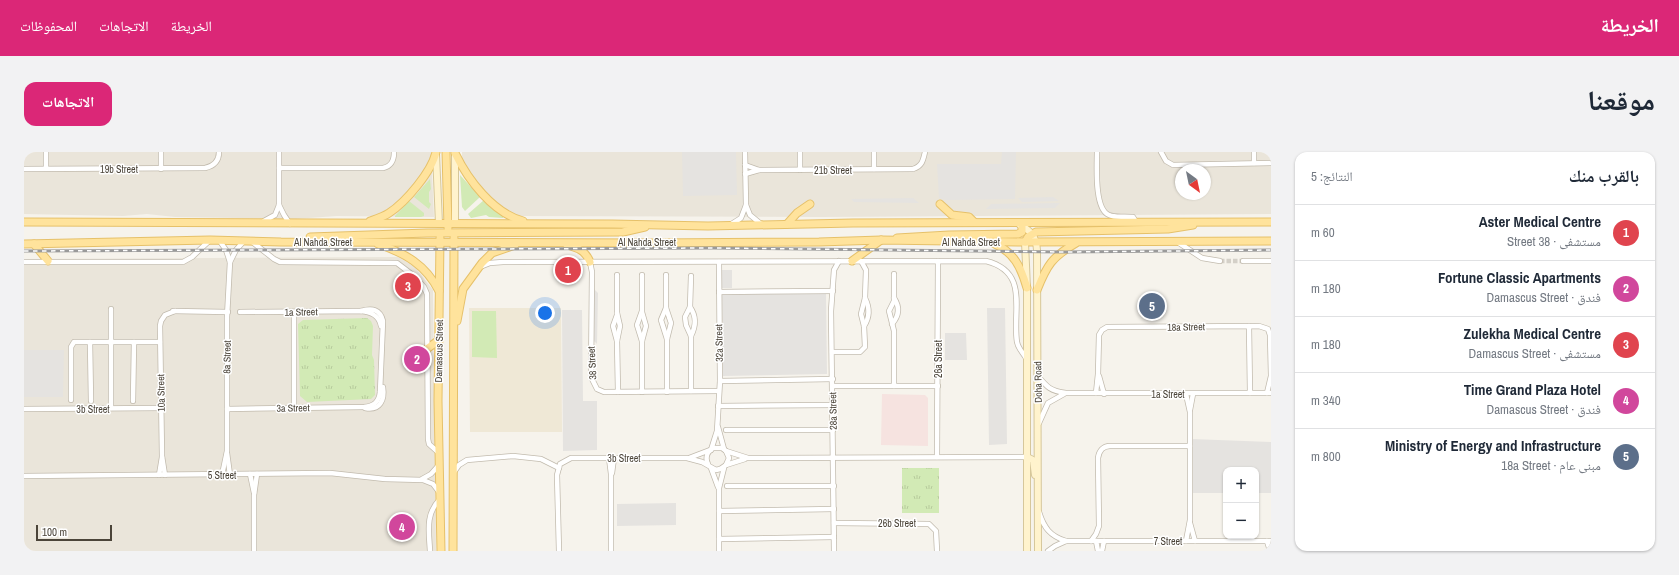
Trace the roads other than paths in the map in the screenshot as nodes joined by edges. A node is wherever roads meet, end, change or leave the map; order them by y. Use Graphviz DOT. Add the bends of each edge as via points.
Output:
graph roads {
  1 [pos="46,152"];
  2 [pos="161,152"];
  3 [pos="219,152"];
  4 [pos="279,152"];
  5 [pos="394,152"];
  6 [pos="436,152"];
  7 [pos="446,152"];
  8 [pos="456,152"];
  9 [pos="745,152"];
  10 [pos="800,152"];
  11 [pos="874,152"];
  12 [pos="926,152"];
  13 [pos="1097,152"];
  14 [pos="1161,152"];
  15 [pos="1254,152"];
  16 [pos="1254,163"];
  17 [pos="1271,163"];
  18 [pos="745,164"];
  19 [pos="46,168"];
  20 [pos="279,168"];
  21 [pos="24,169"];
  22 [pos="161,169"];
  23 [pos="759,170"];
  24 [pos="800,170"];
  25 [pos="874,170"];
  26 [pos="745,174"];
  27 [pos="810,204"];
  28 [pos="940,204"];
  29 [pos="279,205"];
  30 [pos="746,205"];
  31 [pos="24,222"];
  32 [pos="975,222"];
  33 [pos="1136,222"];
  34 [pos="1204,222"];
  35 [pos="1271,222"];
  36 [pos="261,223"];
  37 [pos="362,223"];
  38 [pos="290,224"];
  39 [pos="439,224"];
  40 [pos="451,224"];
  41 [pos="531,224"];
  42 [pos="787,224"];
  43 [pos="1019,224"];
  44 [pos="728,225"];
  45 [pos="763,225"];
  46 [pos="649,226"];
  47 [pos="440,233"];
  48 [pos="451,233"];
  49 [pos="1033,233"];
  50 [pos="210,240"];
  51 [pos="219,240"];
  52 [pos="250,240"];
  53 [pos="884,240"];
  54 [pos="1271,241"];
  55 [pos="373,242"];
  56 [pos="440,242"];
  57 [pos="451,242"];
  58 [pos="528,242"];
  59 [pos="555,242"];
  60 [pos="989,242"];
  61 [pos="1025,242"];
  62 [pos="1037,242"];
  63 [pos="1078,242"];
  64 [pos="1177,242"];
  65 [pos="24,244"];
  66 [pos="34,244"];
  67 [pos="48,261"];
  68 [pos="829,261"];
  69 [pos="839,261"];
  70 [pos="852,261"];
  71 [pos="861,261"];
  72 [pos="938,261"];
  73 [pos="1220,261"];
  74 [pos="1243,261"];
  75 [pos="1271,261"];
  76 [pos="24,262"];
  77 [pos="230,262"];
  78 [pos="590,262"];
  79 [pos="719,262"];
  80 [pos="478,268"];
  81 [pos="834,270"];
  82 [pos="894,274"];
  83 [pos="617,275"];
  84 [pos="642,275"];
  85 [pos="666,275"];
  86 [pos="691,276"];
  87 [pos="1027,288"];
  88 [pos="1037,290"];
  89 [pos="833,291"];
  90 [pos="719,292"];
  91 [pos="439,293"];
  92 [pos="894,298"];
  93 [pos="690,307"];
  94 [pos="666,308"];
  95 [pos="112,309"];
  96 [pos="642,311"];
  97 [pos="228,312"];
  98 [pos="240,312"];
  99 [pos="294,312"];
  100 [pos="892,324"];
  101 [pos="1249,326"];
  102 [pos="454,331"];
  103 [pos="691,336"];
  104 [pos="667,339"];
  105 [pos="439,340"];
  106 [pos="642,341"];
  107 [pos="90,342"];
  108 [pos="111,342"];
  109 [pos="134,342"];
  110 [pos="160,342"];
  111 [pos="428,348"];
  112 [pos="832,352"];
  113 [pos="1026,358"];
  114 [pos="1098,374"];
  115 [pos="1037,375"];
  116 [pos="1271,377"];
  117 [pos="833,379"];
  118 [pos="381,380"];
  119 [pos="720,381"];
  120 [pos="833,386"];
  121 [pos="894,386"];
  122 [pos="938,386"];
  123 [pos="691,391"];
  124 [pos="718,391"];
  125 [pos="618,392"];
  126 [pos="642,392"];
  127 [pos="667,392"];
  128 [pos="1066,393"];
  129 [pos="1096,393"];
  130 [pos="1250,393"];
  131 [pos="1269,393"];
  132 [pos="1104,394"];
  133 [pos="1186,394"];
  134 [pos="1193,394"];
  135 [pos="71,400"];
  136 [pos="91,401"];
  137 [pos="133,401"];
  138 [pos="833,405"];
  139 [pos="718,406"];
  140 [pos="111,408"];
  141 [pos="162,408"];
  142 [pos="294,408"];
  143 [pos="24,409"];
  144 [pos="227,409"];
  145 [pos="1190,412"];
  146 [pos="1039,423"];
  147 [pos="718,424"];
  148 [pos="726,430"];
  149 [pos="833,430"];
  150 [pos="1190,446"];
  151 [pos="710,450"];
  152 [pos="725,450"];
  153 [pos="227,451"];
  154 [pos="439,453"];
  155 [pos="162,456"];
  156 [pos="833,456"];
  157 [pos="937,457"];
  158 [pos="1027,457"];
  159 [pos="609,458"];
  160 [pos="614,458"];
  161 [pos="687,458"];
  162 [pos="748,458"];
  163 [pos="439,465"];
  164 [pos="710,466"];
  165 [pos="725,466"];
  166 [pos="559,468"];
  167 [pos="230,474"];
  168 [pos="250,474"];
  169 [pos="257,474"];
  170 [pos="452,474"];
  171 [pos="611,474"];
  172 [pos="158,475"];
  173 [pos="165,475"];
  174 [pos="222,475"];
  175 [pos="24,476"];
  176 [pos="420,479"];
  177 [pos="727,486"];
  178 [pos="834,486"];
  179 [pos="719,488"];
  180 [pos="254,495"];
  181 [pos="440,496"];
  182 [pos="1038,506"];
  183 [pos="834,509"];
  184 [pos="719,511"];
  185 [pos="834,523"];
  186 [pos="1190,523"];
  187 [pos="834,537"];
  188 [pos="719,539"];
  189 [pos="1091,541"];
  190 [pos="1096,541"];
  191 [pos="1104,541"];
  192 [pos="1186,541"];
  193 [pos="1195,541"];
  194 [pos="1269,541"];
  195 [pos="1066,542"];
  196 [pos="612,549"];
  197 [pos="254,551"];
  198 [pos="430,551"];
  199 [pos="441,551"];
  200 [pos="453,551"];
  201 [pos="559,551"];
  202 [pos="719,551"];
  203 [pos="834,551"];
  204 [pos="937,551"];
  205 [pos="1027,551"];
  206 [pos="1038,551"];
  207 [pos="1048,551"];
  208 [pos="1098,551"];
  209 [pos="1102,551"];
  210 [pos="1270,551"];
  1 -- 19 [label="street"];
  2 -- 22 [label="street"];
  3 -- 22 [label="street, 19b Street" via="214,164 205,168"];
  4 -- 20 [label="street"];
  5 -- 20 [label="street" via="391,164 383,168"];
  6 -- 37 [label="main road" via="428,173 395,208 383,216"];
  6 -- 39 [label="main road, Damascus Street"];
  7 -- 40 [label="main road"];
  8 -- 40 [label="main road, Damascus Street"];
  8 -- 41 [label="main road" via="468,177 485,196 511,217"];
  9 -- 18 [label="street"];
  10 -- 24 [label="street"];
  11 -- 25 [label="street"];
  12 -- 25 [label="street, 21b Street" via="921,165 916,168"];
  13 -- 33 [label="street" via="1099,201 1102,210 1110,216 1134,218"];
  14 -- 16 [label="street" via="1166,161 1173,164"];
  15 -- 16 [label="street"];
  16 -- 17 [label="street"];
  18 -- 23 [label="street, 21b Street"];
  18 -- 26 [label="street"];
  19 -- 21 [label="street, 19b Street"];
  19 -- 22 [label="street, 19b Street"];
  20 -- 29 [label="street"];
  23 -- 24 [label="street, 21b Street"];
  23 -- 26 [label="street, 21b Street"];
  24 -- 25 [label="street, 21b Street"];
  26 -- 30 [label="street"];
  27 -- 42 [label="main road"];
  28 -- 32 [label="main road" via="952,215 969,217"];
  29 -- 36 [label="street" via="275,215"];
  29 -- 38 [label="street"];
  30 -- 44 [label="street" via="741,218"];
  30 -- 45 [label="street" via="750,215"];
  31 -- 36 [label="main road, Al Nahda Street"];
  32 -- 42 [label="main road, Al Nahda Street"];
  32 -- 43 [label="main road, Al Nahda Street"];
  33 -- 34 [label="main road, Al Nahda Street"];
  33 -- 43 [label="main road, Al Nahda Street"];
  34 -- 35 [label="main road, Al Nahda Street"];
  34 -- 49 [label="main road" via="1168,229"];
  36 -- 38 [label="main road, Al Nahda Street"];
  37 -- 38 [label="main road, Al Nahda Street"];
  37 -- 39 [label="main road, Al Nahda Street"];
  39 -- 40 [label="main road, Al Nahda Street"];
  39 -- 47 [label="main road, Damascus Street"];
  40 -- 41 [label="main road, Al Nahda Street"];
  40 -- 48 [label="main road, Damascus Street"];
  41 -- 46 [label="main road, Al Nahda Street"];
  42 -- 45 [label="main road, Al Nahda Street"];
  43 -- 49 [label="main road"];
  43 -- 53 [label="main road" via="1022,232 1018,234 908,236"];
  44 -- 45 [label="main road, Al Nahda Street"];
  44 -- 46 [label="main road, Al Nahda Street"];
  46 -- 48 [label="main road" via="623,232"];
  47 -- 48 [label="main road"];
  47 -- 52 [label="main road"];
  47 -- 56 [label="main road, Damascus Street"];
  48 -- 57 [label="main road, Damascus Street"];
  49 -- 61 [label="main road"];
  49 -- 62 [label="main road, Doha Road"];
  50 -- 51 [label="main road, Al Nahda Street"];
  50 -- 66 [label="main road, Al Nahda Street"];
  50 -- 67 [label="street" via="183,262"];
  51 -- 52 [label="main road, Al Nahda Street"];
  51 -- 77 [label="street, 8a Street"];
  52 -- 55 [label="main road, Al Nahda Street"];
  52 -- 77 [label="street, 8a Street" via="236,250"];
  52 -- 111 [label="street" via="280,262 400,264 426,289"];
  53 -- 59 [label="main road, Al Nahda Street"];
  53 -- 60 [label="main road, Al Nahda Street"];
  53 -- 70 [label="main road"];
  54 -- 64 [label="main road, Al Nahda Street"];
  55 -- 56 [label="main road, Al Nahda Street"];
  55 -- 91 [label="main road" via="411,259 430,276"];
  56 -- 57 [label="main road, Al Nahda Street"];
  56 -- 91 [label="main road, Damascus Street"];
  57 -- 58 [label="main road, Al Nahda Street"];
  57 -- 102 [label="main road, Damascus Street"];
  58 -- 59 [label="main road, Al Nahda Street"];
  58 -- 80 [label="main road" via="497,251 485,259"];
  59 -- 78 [label="main road" via="582,250"];
  60 -- 61 [label="main road, Al Nahda Street"];
  60 -- 87 [label="main road" via="1014,256"];
  61 -- 62 [label="main road, Al Nahda Street"];
  61 -- 87 [label="main road, Doha Road"];
  62 -- 63 [label="main road, Al Nahda Street"];
  62 -- 88 [label="main road, Doha Road"];
  63 -- 64 [label="main road, Al Nahda Street"];
  63 -- 88 [label="main road" via="1050,262"];
  64 -- 73 [label="street" via="1202,258"];
  65 -- 66 [label="main road, Al Nahda Street"];
  66 -- 67 [label="main road"];
  67 -- 76 [label="street"];
  68 -- 69 [label="street"];
  68 -- 79 [label="street"];
  68 -- 81 [label="street"];
  69 -- 70 [label="street"];
  69 -- 81 [label="street, 28a Street"];
  70 -- 71 [label="street"];
  71 -- 72 [label="street"];
  71 -- 112 [label="street" via="866,269 865,298 861,314 865,347 862,351"];
  72 -- 113 [label="street" via="986,261 1008,274 1017,293 1017,343"];
  72 -- 122 [label="street, 26a Street"];
  74 -- 75 [label="street"];
  77 -- 97 [label="street, 8a Street"];
  78 -- 79 [label="street"];
  78 -- 80 [label="street" via="501,262"];
  78 -- 125 [label="street, 38 Street" via="592,380 599,391"];
  79 -- 90 [label="street, 32a Street"];
  80 -- 102 [label="main road" via="464,289"];
  81 -- 89 [label="street, 28a Street"];
  82 -- 92 [label="street"];
  83 -- 125 [label="street" via="617,312 613,326 617,341"];
  84 -- 96 [label="street"];
  85 -- 94 [label="street"];
  86 -- 93 [label="street"];
  87 -- 113 [label="main road, Doha Road"];
  88 -- 115 [label="main road, Doha Road"];
  89 -- 90 [label="street"];
  89 -- 112 [label="street, 28a Street"];
  90 -- 119 [label="street, 32a Street"];
  91 -- 105 [label="main road, Damascus Street"];
  92 -- 100 [label="street" via="889,312"];
  92 -- 100 [label="street" via="898,309 897,317"];
  93 -- 103 [label="street" via="695,322"];
  93 -- 103 [label="street" via="685,317"];
  94 -- 104 [label="street" via="671,323"];
  94 -- 104 [label="street" via="661,322"];
  95 -- 108 [label="street"];
  96 -- 106 [label="street" via="646,326"];
  96 -- 106 [label="street" via="637,325"];
  97 -- 110 [label="street, 10a Street" via="168,310 161,314 158,320"];
  97 -- 144 [label="street, 8a Street"];
  98 -- 99 [label="street, 1a Street"];
  99 -- 118 [label="street, 1a Street" via="372,309 380,314 383,321"];
  99 -- 142 [label="street"];
  100 -- 121 [label="street"];
  101 -- 114 [label="street, 18a Street" via="1107,327 1099,335"];
  101 -- 116 [label="street, 18a Street" via="1263,326 1270,332"];
  101 -- 130 [label="street"];
  102 -- 170 [label="main road, Damascus Street"];
  103 -- 123 [label="street"];
  104 -- 127 [label="street"];
  105 -- 111 [label="main road"];
  105 -- 154 [label="main road, Damascus Street"];
  106 -- 126 [label="street"];
  107 -- 108 [label="street"];
  107 -- 135 [label="street" via="76,342 71,345"];
  107 -- 136 [label="street"];
  108 -- 109 [label="street"];
  108 -- 140 [label="street"];
  109 -- 110 [label="street"];
  109 -- 137 [label="street"];
  110 -- 141 [label="street, 10a Street"];
  111 -- 154 [label="street" via="428,439 429,444"];
  112 -- 117 [label="street, 28a Street"];
  113 -- 158 [label="main road, Doha Road"];
  114 -- 129 [label="street, 18a Street"];
  114 -- 132 [label="street, 18a Street"];
  115 -- 128 [label="street, 1a Street" via="1049,389"];
  115 -- 146 [label="main road, Doha Road"];
  116 -- 131 [label="street, 18a Street"];
  117 -- 119 [label="street"];
  117 -- 120 [label="street, 28a Street"];
  118 -- 142 [label="street, 3a Street" via="379,398 371,406"];
  119 -- 124 [label="street, 32a Street"];
  120 -- 121 [label="street"];
  120 -- 138 [label="street, 28a Street"];
  121 -- 122 [label="street"];
  122 -- 157 [label="street, 26a Street"];
  123 -- 124 [label="street, 38 Street"];
  123 -- 127 [label="street, 38 Street"];
  124 -- 139 [label="street, 32a Street"];
  125 -- 126 [label="street, 38 Street"];
  126 -- 127 [label="street, 38 Street"];
  128 -- 129 [label="street, 1a Street"];
  128 -- 146 [label="street, 1a Street" via="1048,403"];
  129 -- 132 [label="street, 1a Street"];
  130 -- 131 [label="street, 1a Street"];
  130 -- 134 [label="street, 1a Street"];
  132 -- 133 [label="street, 1a Street"];
  133 -- 134 [label="street, 1a Street"];
  133 -- 145 [label="street"];
  134 -- 145 [label="street"];
  138 -- 139 [label="street"];
  138 -- 149 [label="street, 28a Street"];
  139 -- 147 [label="street, 32a Street"];
  140 -- 141 [label="street, 3b Street"];
  140 -- 143 [label="street, 3b Street"];
  141 -- 155 [label="street, 10a Street"];
  142 -- 144 [label="street, 3a Street"];
  144 -- 153 [label="street, 8a Street"];
  145 -- 150 [label="street"];
  146 -- 182 [label="main road, Doha Road"];
  147 -- 151 [label="street, 32a Street"];
  147 -- 152 [label="street, 32a Street"];
  148 -- 149 [label="street"];
  149 -- 156 [label="street, 28a Street"];
  150 -- 186 [label="street"];
  150 -- 189 [label="street" via="1103,448 1098,458 1099,526"];
  151 -- 152 [label="street" via="716,447"];
  151 -- 161 [label="street, 3b Street"];
  151 -- 164 [label="street" via="706,457"];
  152 -- 162 [label="street"];
  152 -- 165 [label="street" via="729,458"];
  153 -- 167 [label="street, 8a Street"];
  153 -- 174 [label="street, 8a Street"];
  154 -- 163 [label="main road, Damascus Street"];
  155 -- 172 [label="street, 10a Street"];
  155 -- 173 [label="street, 10a Street"];
  156 -- 157 [label="street"];
  156 -- 162 [label="street"];
  156 -- 178 [label="street, 28a Street"];
  157 -- 158 [label="street"];
  158 -- 182 [label="main road" via="1032,458 1034,462"];
  158 -- 205 [label="main road, Doha Road"];
  159 -- 160 [label="street, 3b Street"];
  159 -- 166 [label="street, 3b Street" via="571,458 563,462"];
  159 -- 171 [label="street"];
  160 -- 161 [label="street, 3b Street"];
  160 -- 171 [label="street"];
  161 -- 164 [label="street, 3b Street"];
  162 -- 165 [label="street"];
  163 -- 176 [label="street" via="431,474"];
  163 -- 181 [label="main road, Damascus Street"];
  164 -- 165 [label="street" via="720,469"];
  164 -- 179 [label="street"];
  165 -- 179 [label="street"];
  166 -- 170 [label="street" via="546,460 535,458 476,458 464,461"];
  166 -- 201 [label="street"];
  167 -- 168 [label="street, 5 Street"];
  167 -- 174 [label="street, 5 Street"];
  168 -- 169 [label="street, 5 Street"];
  168 -- 180 [label="street"];
  169 -- 176 [label="street, 5 Street" via="326,473 385,479"];
  169 -- 180 [label="street"];
  170 -- 200 [label="main road, Damascus Street"];
  171 -- 196 [label="street"];
  172 -- 173 [label="street, 5 Street"];
  172 -- 175 [label="street, 5 Street"];
  173 -- 174 [label="street, 5 Street"];
  176 -- 181 [label="street" via="430,482"];
  177 -- 178 [label="street"];
  178 -- 183 [label="street, 28a Street"];
  179 -- 184 [label="street"];
  180 -- 197 [label="street"];
  181 -- 198 [label="street" via="430,514"];
  181 -- 199 [label="main road, Damascus Street"];
  182 -- 195 [label="street" via="1046,530"];
  182 -- 206 [label="main road, Doha Road"];
  183 -- 184 [label="street"];
  183 -- 185 [label="street, 28a Street"];
  184 -- 188 [label="street"];
  185 -- 187 [label="street, 28a Street"];
  185 -- 204 [label="street, 26b Street" via="929,524 936,531"];
  186 -- 192 [label="street"];
  186 -- 193 [label="street"];
  187 -- 188 [label="street"];
  187 -- 203 [label="street, 28a Street"];
  188 -- 202 [label="street"];
  189 -- 190 [label="street, 7 Street"];
  189 -- 195 [label="street, 7 Street"];
  190 -- 191 [label="street, 7 Street"];
  190 -- 208 [label="street"];
  191 -- 192 [label="street, 7 Street"];
  191 -- 209 [label="street"];
  192 -- 193 [label="street, 7 Street"];
  193 -- 194 [label="street, 7 Street"];
  194 -- 210 [label="street"];
  195 -- 207 [label="street, 7 Street"];
}
